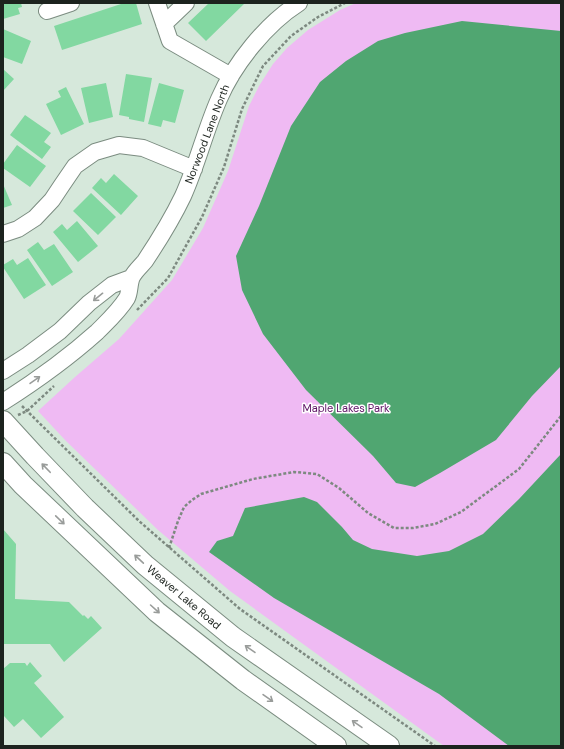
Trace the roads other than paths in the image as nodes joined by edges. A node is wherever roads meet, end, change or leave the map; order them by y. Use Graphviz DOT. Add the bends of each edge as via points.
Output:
graph roads {
  1 [pos="72,3"];
  2 [pos="157,3"];
  3 [pos="186,3"];
  4 [pos="299,3"];
  5 [pos="47,11"];
  6 [pos="164,24"];
  7 [pos="231,76"];
  8 [pos="194,169"];
  9 [pos="3,234"];
  10 [pos="131,278"];
  11 [pos="3,370"];
  12 [pos="3,402"];
  13 [pos="3,421"];
  14 [pos="3,463"];
  15 [pos="336,746"];
  16 [pos="389,746"];
  1 -- 5 [label="street"];
  2 -- 6 [label="street"];
  3 -- 6 [label="street"];
  4 -- 7 [label="street, Norwood Lane North" via="275,21 256,41"];
  6 -- 7 [label="street" via="170,41"];
  7 -- 8 [label="street, Norwood Lane North" via="219,100"];
  8 -- 9 [label="street" via="144,148 119,145 95,152 75,166 52,200 35,218"];
  8 -- 10 [label="street, Norwood Lane North" via="169,223"];
  10 -- 11 [label="street, one-way" via="112,284 60,331"];
  12 -- 10 [label="street, Norwood Lane North, one-way" via="82,345 110,319 128,296"];
  16 -- 13 [label="main road, Weaver Lake Road, one-way" via="233,638 145,565 85,508"];
  14 -- 15 [label="main road, one-way" via="157,612 243,680"];
}
